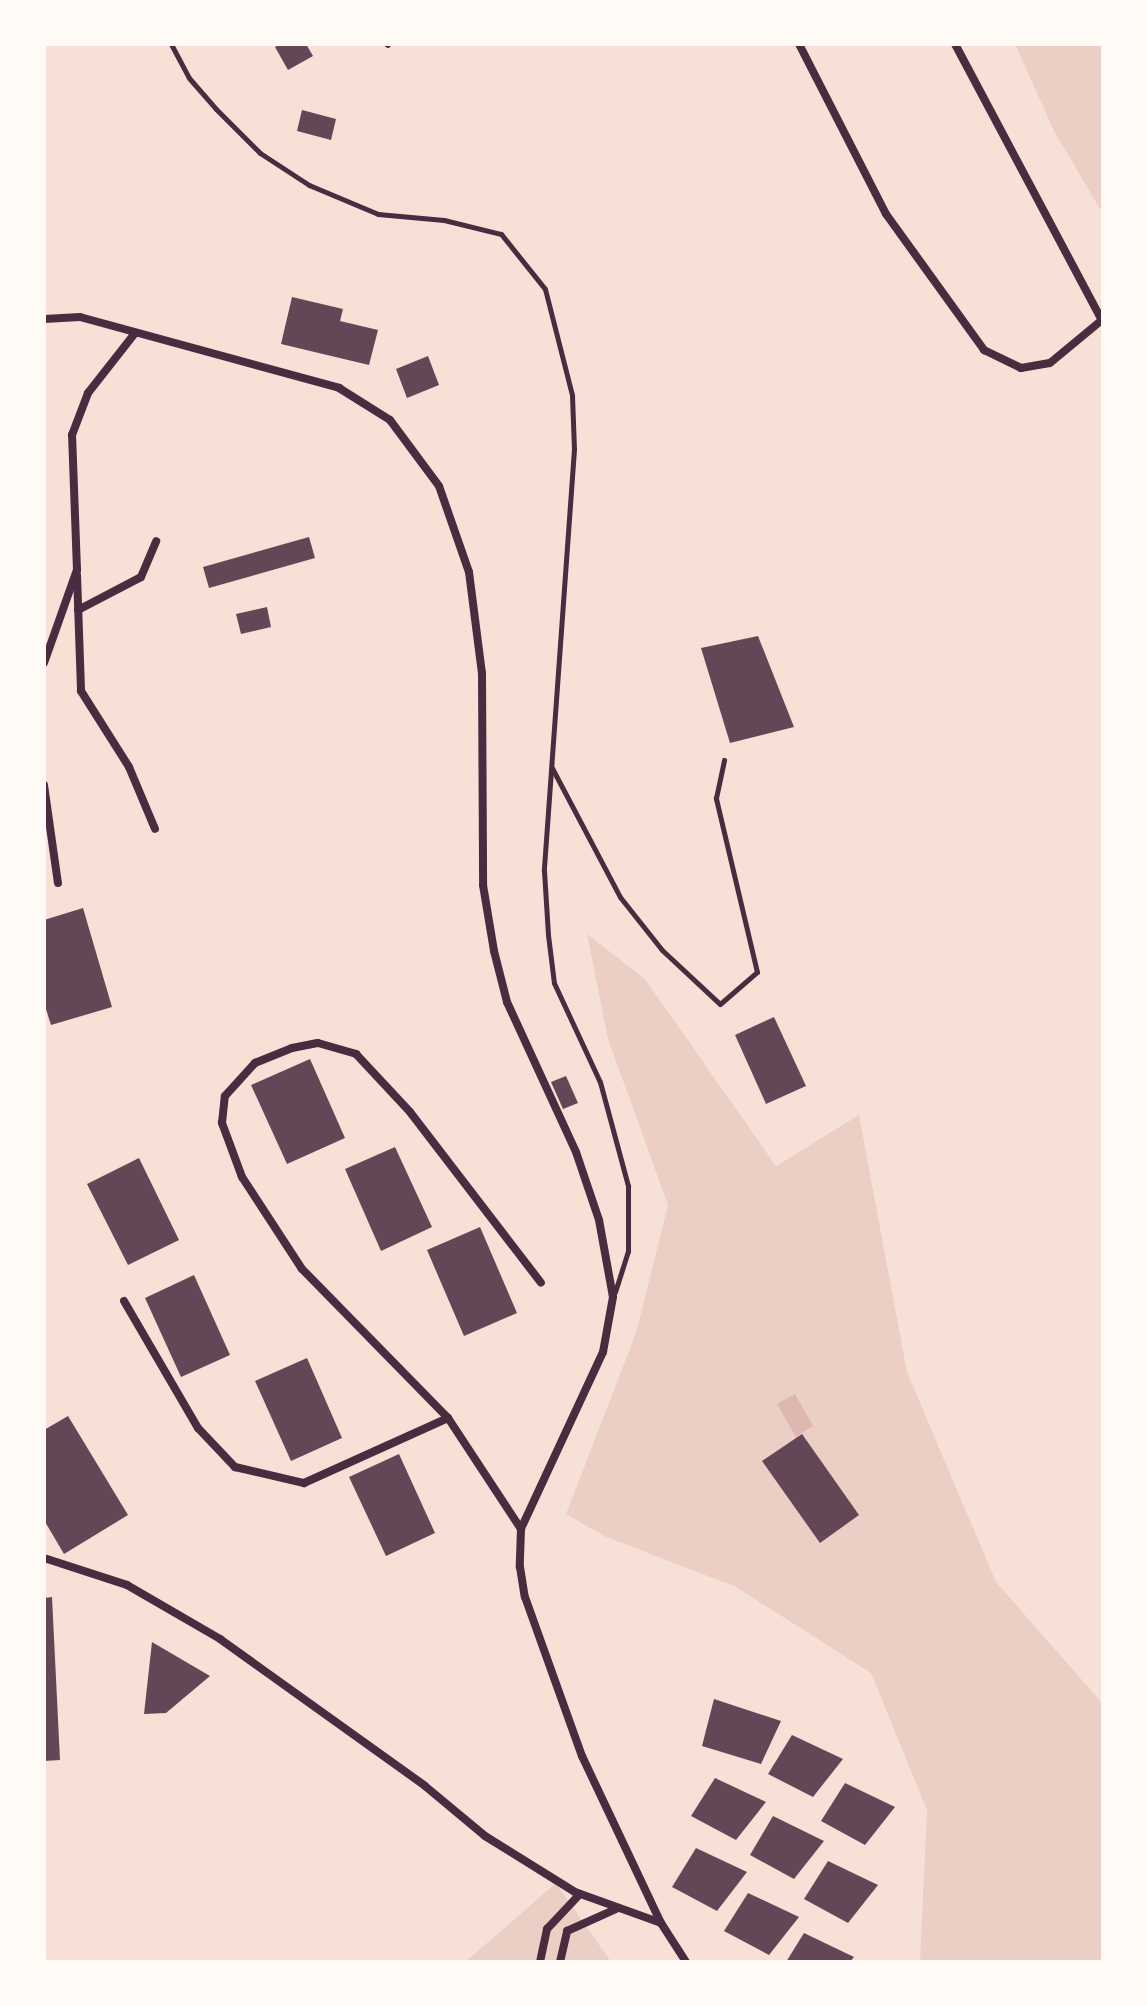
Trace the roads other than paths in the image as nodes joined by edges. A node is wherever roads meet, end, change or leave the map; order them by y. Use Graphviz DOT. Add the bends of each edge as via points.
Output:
graph roads {
  1 [pos="171,44"];
  2 [pos="799,44"];
  3 [pos="955,44"];
  4 [pos="44,319"];
  5 [pos="1103,321"];
  6 [pos="135,333"];
  7 [pos="156,541"];
  8 [pos="77,570"];
  9 [pos="78,610"];
  10 [pos="44,663"];
  11 [pos="724,760"];
  12 [pos="552,768"];
  13 [pos="44,785"];
  14 [pos="155,829"];
  15 [pos="58,883"];
  16 [pos="541,1283"];
  17 [pos="613,1297"];
  18 [pos="124,1301"];
  19 [pos="448,1418"];
  20 [pos="521,1529"];
  21 [pos="44,1558"];
  22 [pos="580,1894"];
  23 [pos="616,1909"];
  24 [pos="661,1923"];
  25 [pos="540,1962"];
  26 [pos="560,1962"];
  27 [pos="686,1962"];
  1 -- 12 [label="lane" via="189,78 260,153 309,185 378,214 444,220 501,234 545,289 572,395 574,449"];
  2 -- 5 [label="street" via="886,214 984,350 1021,368 1050,363"];
  3 -- 5 [label="street"];
  4 -- 6 [label="street" via="80,317"];
  6 -- 8 [label="street" via="88,393 72,435"];
  6 -- 17 [label="street" via="339,388 390,420 439,486 469,572 482,673 483,885 494,951 507,1002 576,1152 599,1220"];
  7 -- 9 [label="street" via="141,577"];
  8 -- 9 [label="street"];
  8 -- 10 [label="street"];
  9 -- 14 [label="street" via="81,691 129,767"];
  11 -- 12 [label="lane" via="716,798 757,972 720,1004 662,950 620,897"];
  12 -- 17 [label="lane" via="544,871 554,983 600,1082 628,1186 628,1251"];
  13 -- 15 [label="street"];
  16 -- 19 [label="street" via="410,1112 356,1054 318,1043 292,1048 255,1063 237,1078 220,1109 242,1177 302,1269"];
  17 -- 20 [label="street" via="603,1352"];
  18 -- 19 [label="street" via="198,1428 235,1467 304,1483"];
  19 -- 20 [label="street"];
  20 -- 24 [label="street" via="525,1597 582,1756"];
  21 -- 22 [label="street" via="127,1585 220,1639 425,1786 485,1836"];
  22 -- 23 [label="street"];
  22 -- 25 [label="street" via="547,1929"];
  23 -- 24 [label="street"];
  23 -- 26 [label="street" via="567,1931"];
  24 -- 27 [label="street"];
}
